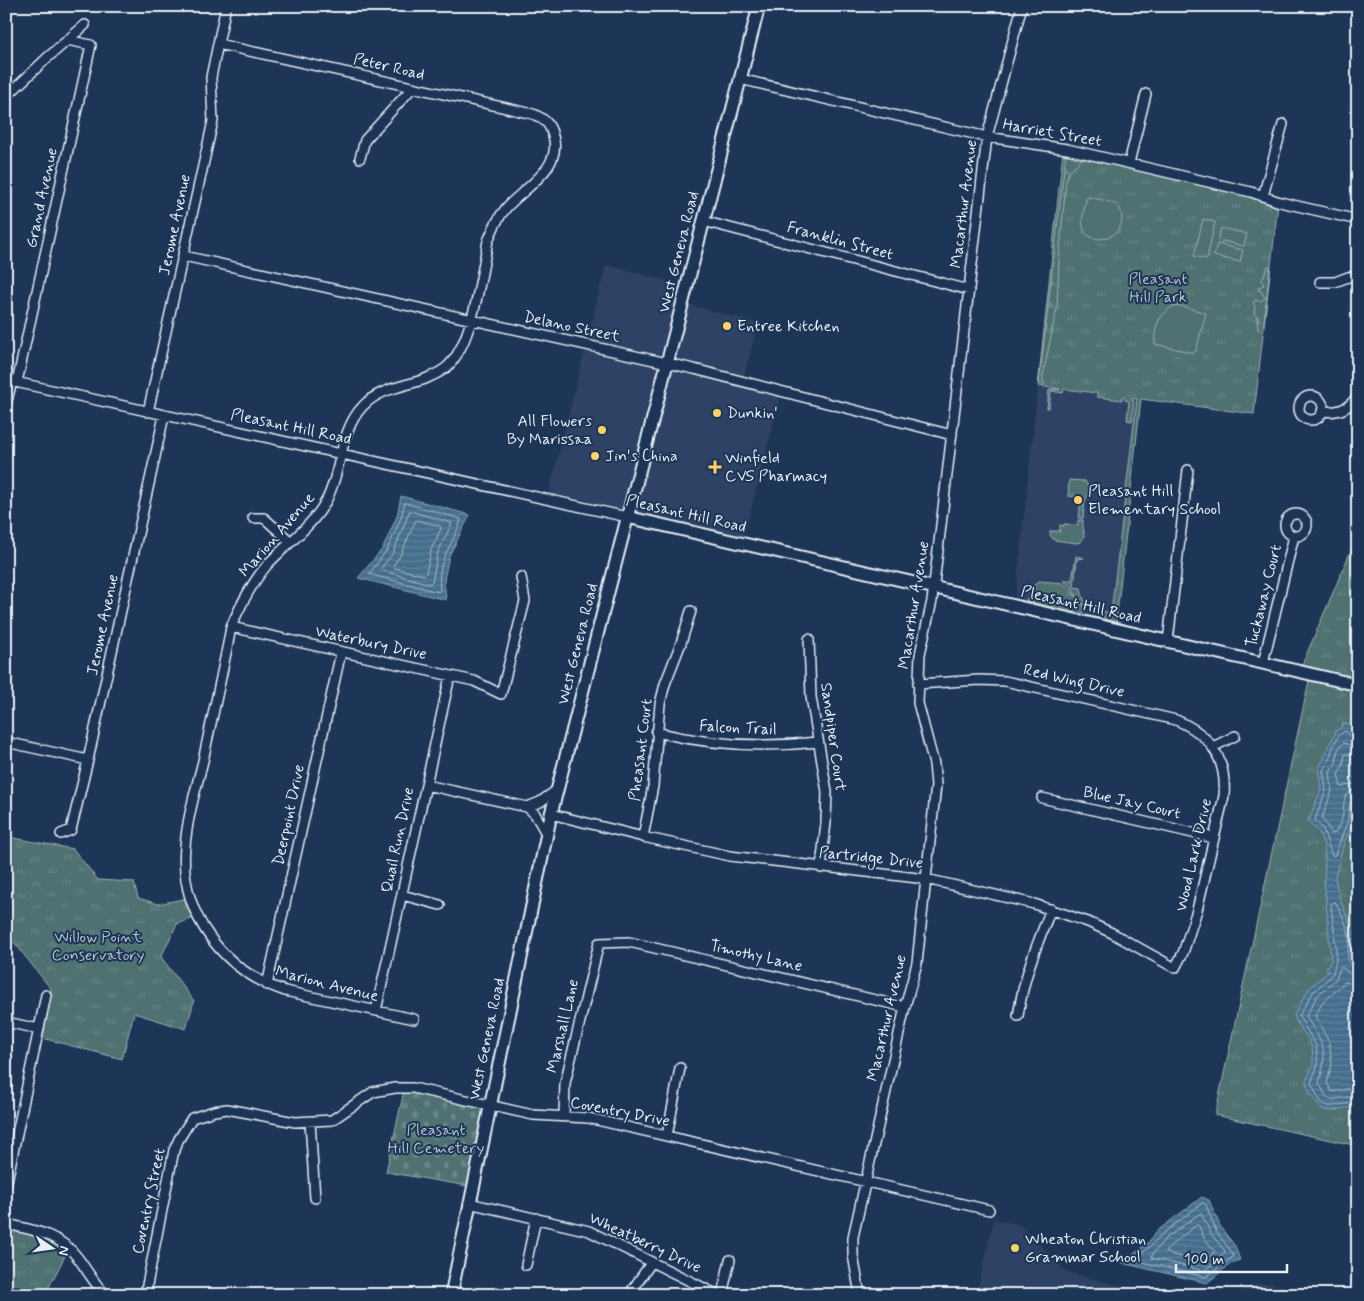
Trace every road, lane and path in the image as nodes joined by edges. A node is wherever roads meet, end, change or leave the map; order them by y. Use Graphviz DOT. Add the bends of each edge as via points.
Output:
graph roads {
  1 [pos="226,6"];
  2 [pos="1022,6"];
  3 [pos="756,7"];
  4 [pos="85,24"];
  5 [pos="67,40"];
  6 [pos="218,44"];
  7 [pos="740,79"];
  8 [pos="413,87"];
  9 [pos="1146,94"];
  10 [pos="6,97"];
  11 [pos="1283,124"];
  12 [pos="550,126"];
  13 [pos="987,137"];
  14 [pos="360,158"];
  15 [pos="1129,163"];
  16 [pos="1263,196"];
  17 [pos="1358,220"];
  18 [pos="703,221"];
  19 [pos="184,256"];
  20 [pos="1358,276"];
  21 [pos="1320,282"];
  22 [pos="969,290"];
  23 [pos="471,320"];
  24 [pos="667,363"];
  25 [pos="12,381"];
  26 [pos="1358,396"];
  27 [pos="6,405"];
  28 [pos="1322,411"];
  29 [pos="148,412"];
  30 [pos="164,416"];
  31 [pos="952,435"];
  32 [pos="341,455"];
  33 [pos="1188,470"];
  34 [pos="627,517"];
  35 [pos="252,518"];
  36 [pos="1294,536"];
  37 [pos="291,542"];
  38 [pos="521,577"];
  39 [pos="933,587"];
  40 [pos="691,611"];
  41 [pos="232,627"];
  42 [pos="809,639"];
  43 [pos="1168,641"];
  44 [pos="341,652"];
  45 [pos="1263,663"];
  46 [pos="450,676"];
  47 [pos="918,684"];
  48 [pos="1358,685"];
  49 [pos="656,732"];
  50 [pos="1235,736"];
  51 [pos="6,742"];
  52 [pos="818,742"];
  53 [pos="1213,747"];
  54 [pos="88,760"];
  55 [pos="426,785"];
  56 [pos="557,790"];
  57 [pos="1042,798"];
  58 [pos="527,808"];
  59 [pos="551,814"];
  60 [pos="61,834"];
  61 [pos="547,835"];
  62 [pos="643,837"];
  63 [pos="1214,838"];
  64 [pos="821,868"];
  65 [pos="926,879"];
  66 [pos="402,894"];
  67 [pos="440,905"];
  68 [pos="1051,909"];
  69 [pos="599,943"];
  70 [pos="1175,968"];
  71 [pos="267,986"];
  72 [pos="46,994"];
  73 [pos="905,1007"];
  74 [pos="376,1012"];
  75 [pos="1018,1016"];
  76 [pos="414,1019"];
  77 [pos="6,1022"];
  78 [pos="39,1029"];
  79 [pos="680,1068"];
  80 [pos="489,1106"];
  81 [pos="564,1116"];
  82 [pos="192,1118"];
  83 [pos="310,1122"];
  84 [pos="667,1136"];
  85 [pos="865,1181"];
  86 [pos="6,1186"];
  87 [pos="315,1198"];
  88 [pos="470,1203"];
  89 [pos="989,1210"];
  90 [pos="536,1218"];
  91 [pos="6,1224"];
  92 [pos="730,1260"];
  93 [pos="651,1263"];
  94 [pos="526,1265"];
  95 [pos="633,1289"];
  96 [pos="106,1295"];
  97 [pos="145,1295"];
  98 [pos="451,1295"];
  99 [pos="718,1295"];
  100 [pos="722,1295"];
  101 [pos="860,1295"];
  1 -- 6 [label="street"];
  2 -- 13 [label="street, Macarthur Avenue"];
  3 -- 7 [label="main road, West Geneva Road"];
  4 -- 5 [label="street"];
  5 -- 10 [label="street"];
  5 -- 25 [label="street, Grand Avenue" via="91,45"];
  6 -- 8 [label="street, Peter Road"];
  6 -- 19 [label="street, Jerome Avenue" via="211,77 213,121"];
  7 -- 13 [label="street, Harriet Street"];
  7 -- 18 [label="main road, West Geneva Road"];
  8 -- 12 [label="street, Peter Road" via="533,114"];
  8 -- 14 [label="street" via="365,140"];
  9 -- 15 [label="street"];
  11 -- 16 [label="street"];
  12 -- 23 [label="street, Marion Avenue" via="555,148 546,169 537,181 506,207 493,228"];
  13 -- 15 [label="street, Harriet Street" via="1067,149"];
  13 -- 22 [label="street, Macarthur Avenue"];
  15 -- 16 [label="street, Harriet Street"];
  16 -- 17 [label="street, Harriet Street"];
  18 -- 22 [label="street, Franklin Street"];
  18 -- 24 [label="main road, West Geneva Road"];
  19 -- 23 [label="street, Delano Street"];
  19 -- 29 [label="street, Jerome Avenue"];
  20 -- 21 [label="street"];
  22 -- 31 [label="street, Macarthur Avenue"];
  23 -- 24 [label="street, Delano Street"];
  23 -- 32 [label="street, Marion Avenue" via="448,367 428,378 390,388 361,408"];
  24 -- 31 [label="street, Delano Street"];
  24 -- 34 [label="main road, West Geneva Road"];
  25 -- 27 [label="street, Grand Avenue"];
  25 -- 29 [label="street, Pleasant Hill Road"];
  26 -- 28 [label="street" via="1350,406 1337,412"];
  29 -- 30 [label="street, Pleasant Hill Road"];
  30 -- 32 [label="street, Pleasant Hill Road"];
  30 -- 54 [label="street, Jerome Avenue"];
  31 -- 39 [label="street, Macarthur Avenue"];
  32 -- 34 [label="street, Pleasant Hill Road"];
  32 -- 37 [label="street, Marion Avenue" via="326,502 307,528"];
  33 -- 43 [label="street"];
  34 -- 39 [label="main road, Pleasant Hill Road"];
  34 -- 56 [label="main road, West Geneva Road"];
  35 -- 37 [label="street" via="264,518"];
  36 -- 45 [label="street, Tuckaway Court"];
  37 -- 41 [label="street, Marion Avenue" via="256,578"];
  38 -- 46 [label="street, Waterbury Drive" via="525,601 501,694 474,681"];
  39 -- 43 [label="main road, Pleasant Hill Road"];
  39 -- 47 [label="street, Macarthur Avenue" via="920,654"];
  40 -- 49 [label="street, Pheasant Court" via="665,684"];
  41 -- 44 [label="street, Waterbury Drive"];
  41 -- 71 [label="street, Marion Avenue" via="187,831 185,868 189,895 205,931 233,964"];
  42 -- 52 [label="street, Sandpiper Court" via="811,697"];
  43 -- 45 [label="main road, Pleasant Hill Road"];
  44 -- 46 [label="street, Waterbury Drive"];
  44 -- 71 [label="street, Deerpoint Drive"];
  45 -- 48 [label="main road, Pleasant Hill Road"];
  46 -- 55 [label="street, Quail Run Drive"];
  47 -- 53 [label="street, Red Wing Drive" via="979,680 1020,684 1176,720 1197,731"];
  47 -- 65 [label="street, Macarthur Avenue" via="918,702 936,780"];
  49 -- 52 [label="street, Falcon Trail" via="709,742 773,746"];
  49 -- 62 [label="street, Pheasant Court" via="653,786"];
  50 -- 53 [label="street"];
  51 -- 54 [label="street"];
  52 -- 64 [label="street, Sandpiper Court" via="827,792"];
  53 -- 63 [label="street, Wood Lark Drive" via="1220,758 1224,783"];
  54 -- 60 [label="street, Jerome Avenue" via="71,830"];
  55 -- 58 [label="street"];
  55 -- 66 [label="street, Quail Run Drive"];
  56 -- 58 [label="street"];
  56 -- 59 [label="main road, West Geneva Road"];
  57 -- 63 [label="street, Blue Jay Court"];
  58 -- 61 [label="street" via="535,814"];
  59 -- 61 [label="main road, West Geneva Road"];
  59 -- 62 [label="street, Partridge Drive"];
  61 -- 80 [label="main road, West Geneva Road"];
  62 -- 64 [label="street, Partridge Drive" via="730,856"];
  63 -- 70 [label="street, Wood Lark Drive" via="1192,928"];
  64 -- 65 [label="street, Partridge Drive"];
  65 -- 68 [label="street, Partridge Drive"];
  65 -- 73 [label="street, Macarthur Avenue" via="917,963"];
  66 -- 67 [label="street"];
  66 -- 74 [label="street, Quail Run Drive"];
  68 -- 70 [label="street, Partridge Drive" via="1112,933"];
  68 -- 75 [label="street" via="1029,965"];
  69 -- 73 [label="street, Timothy Lane" via="629,942"];
  69 -- 81 [label="street, Marshall Lane" via="565,1083"];
  71 -- 74 [label="street, Marion Avenue"];
  72 -- 78 [label="street"];
  73 -- 85 [label="street, Macarthur Avenue"];
  74 -- 76 [label="street, Marion Avenue"];
  77 -- 78 [label="street"];
  78 -- 86 [label="street"];
  79 -- 84 [label="street"];
  80 -- 81 [label="street, Coventry Drive" via="533,1115"];
  80 -- 83 [label="street, Coventry Drive" via="413,1088 395,1088 373,1092 332,1120"];
  80 -- 88 [label="main road, West Geneva Road"];
  81 -- 84 [label="street, Coventry Drive" via="588,1118"];
  82 -- 83 [label="street, Coventry Drive" via="227,1109"];
  82 -- 97 [label="street, Coventry Street" via="174,1150"];
  83 -- 87 [label="street"];
  84 -- 85 [label="street, Coventry Drive"];
  85 -- 89 [label="street, Coventry Drive"];
  85 -- 101 [label="street, Macarthur Avenue" via="852,1248"];
  88 -- 90 [label="street, Wheatberry Drive"];
  88 -- 98 [label="main road, West Geneva Road"];
  90 -- 93 [label="street, Wheatberry Drive" via="589,1231"];
  90 -- 94 [label="street"];
  91 -- 96 [label="street" via="59,1240 77,1257"];
  92 -- 100 [label="street"];
  93 -- 95 [label="street"];
  93 -- 99 [label="street, Wheatberry Drive"];
}
